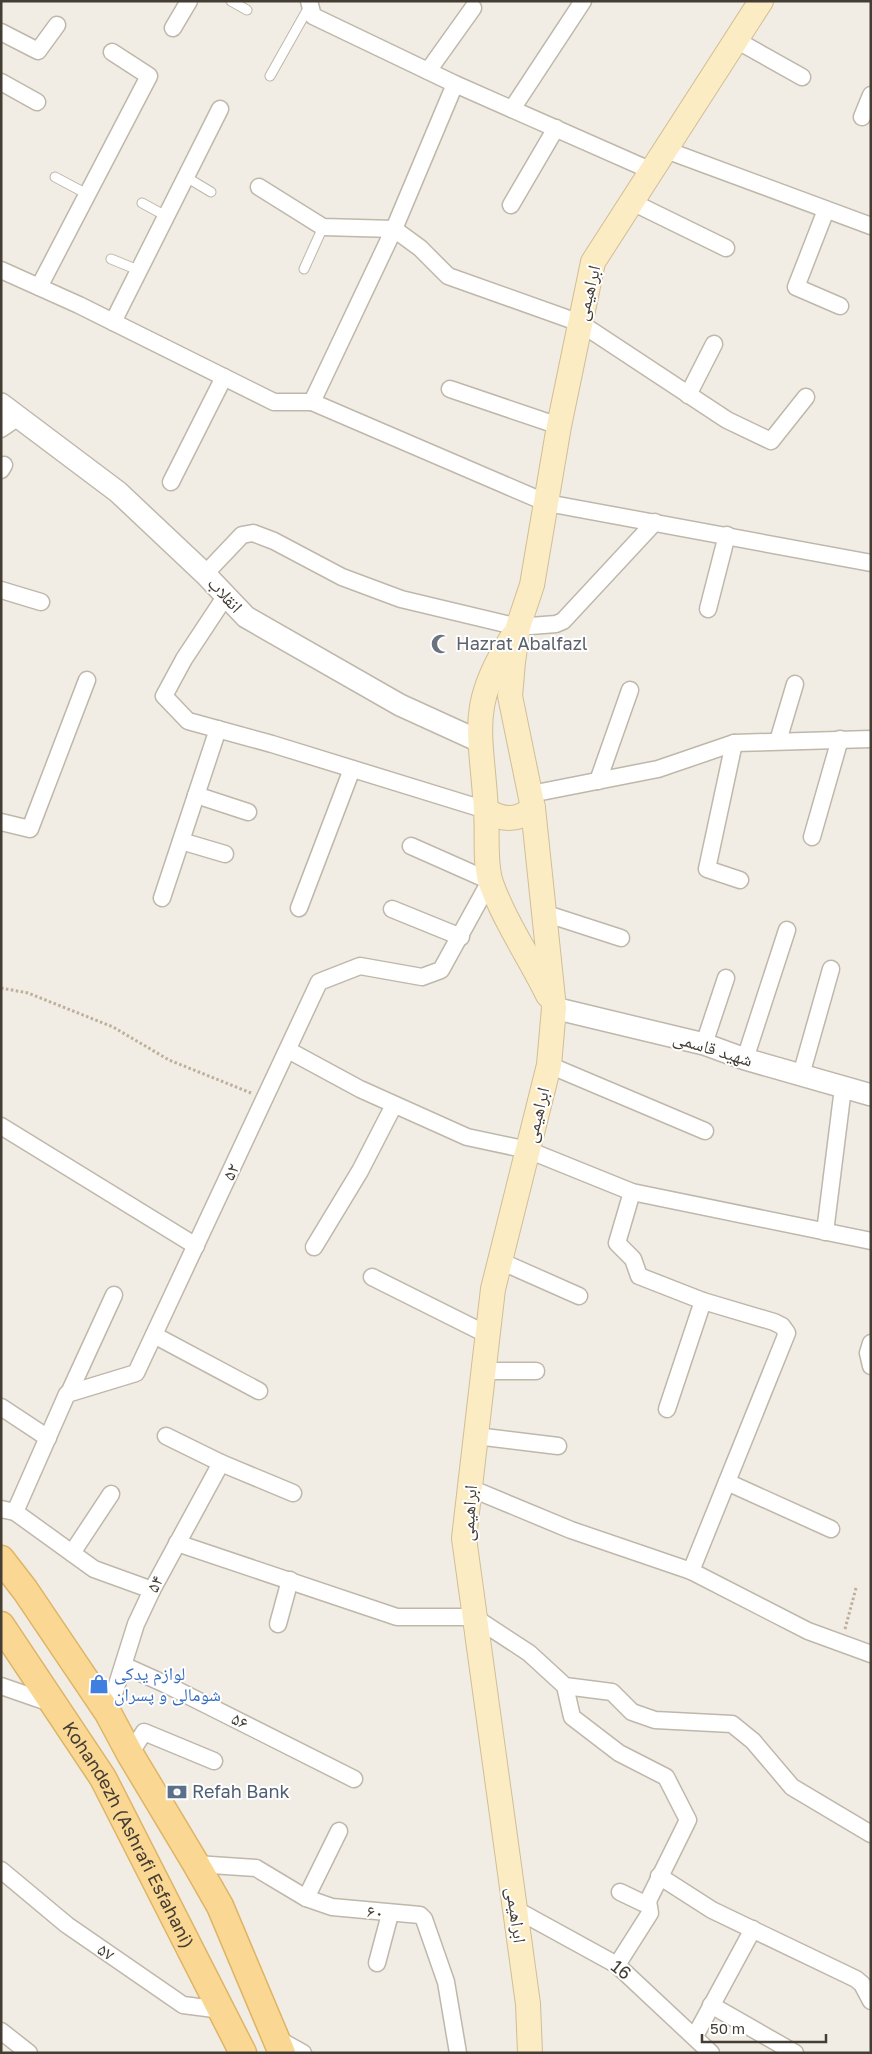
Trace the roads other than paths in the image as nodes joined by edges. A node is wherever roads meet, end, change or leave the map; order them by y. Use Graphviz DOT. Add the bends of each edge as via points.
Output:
graph roads {
  1 [pos="189,1"];
  2 [pos="231,1"];
  3 [pos="583,1"];
  4 [pos="761,1"];
  5 [pos="310,3"];
  6 [pos="472,8"];
  7 [pos="247,10"];
  8 [pos="57,26"];
  9 [pos="172,28"];
  10 [pos="1,32"];
  11 [pos="736,40"];
  12 [pos="112,52"];
  13 [pos="428,71"];
  14 [pos="270,76"];
  15 [pos="802,77"];
  16 [pos="1,82"];
  17 [pos="455,84"];
  18 [pos="871,95"];
  19 [pos="37,102"];
  20 [pos="220,109"];
  21 [pos="512,109"];
  22 [pos="862,117"];
  23 [pos="556,128"];
  24 [pos="666,150"];
  25 [pos="652,171"];
  26 [pos="55,177"];
  27 [pos="186,177"];
  28 [pos="258,187"];
  29 [pos="211,192"];
  30 [pos="87,194"];
  31 [pos="632,202"];
  32 [pos="142,203"];
  33 [pos="511,204"];
  34 [pos="826,210"];
  35 [pos="166,216"];
  36 [pos="871,226"];
  37 [pos="323,227"];
  38 [pos="394,229"];
  39 [pos="726,248"];
  40 [pos="111,259"];
  41 [pos="304,268"];
  42 [pos="1,270"];
  43 [pos="138,270"];
  44 [pos="39,287"];
  45 [pos="840,306"];
  46 [pos="113,322"];
  47 [pos="580,323"];
  48 [pos="714,344"];
  49 [pos="224,377"];
  50 [pos="450,388"];
  51 [pos="688,395"];
  52 [pos="806,397"];
  53 [pos="312,402"];
  54 [pos="1,404"];
  55 [pos="20,416"];
  56 [pos="559,426"];
  57 [pos="1,429"];
  58 [pos="171,482"];
  59 [pos="547,503"];
  60 [pos="655,522"];
  61 [pos="727,536"];
  62 [pos="871,562"];
  63 [pos="205,574"];
  64 [pos="1,590"];
  65 [pos="224,597"];
  66 [pos="41,602"];
  67 [pos="708,609"];
  68 [pos="518,627"];
  69 [pos="87,680"];
  70 [pos="795,684"];
  71 [pos="630,690"];
  72 [pos="218,729"];
  73 [pos="840,739"];
  74 [pos="871,739"];
  75 [pos="479,740"];
  76 [pos="778,741"];
  77 [pos="734,743"];
  78 [pos="352,769"];
  79 [pos="598,781"];
  80 [pos="196,795"];
  81 [pos="532,801"];
  82 [pos="486,810"];
  83 [pos="248,812"];
  84 [pos="1,822"];
  85 [pos="812,836"];
  86 [pos="181,841"];
  87 [pos="411,846"];
  88 [pos="225,854"];
  89 [pos="740,880"];
  90 [pos="490,881"];
  91 [pos="162,898"];
  92 [pos="299,908"];
  93 [pos="392,909"];
  94 [pos="544,913"];
  95 [pos="786,930"];
  96 [pos="461,937"];
  97 [pos="621,938"];
  98 [pos="831,969"];
  99 [pos="726,978"];
  100 [pos="554,1008"];
  101 [pos="704,1044"];
  102 [pos="288,1050"];
  103 [pos="745,1059"];
  104 [pos="549,1065"];
  105 [pos="801,1075"];
  106 [pos="843,1088"];
  107 [pos="871,1095"];
  108 [pos="394,1105"];
  109 [pos="1,1126"];
  110 [pos="705,1131"];
  111 [pos="528,1150"];
  112 [pos="632,1192"];
  113 [pos="825,1232"];
  114 [pos="871,1242"];
  115 [pos="196,1246"];
  116 [pos="314,1247"];
  117 [pos="500,1261"];
  118 [pos="372,1277"];
  119 [pos="114,1295"];
  120 [pos="579,1296"];
  121 [pos="703,1300"];
  122 [pos="154,1334"];
  123 [pos="488,1335"];
  124 [pos="871,1343"];
  125 [pos="871,1366"];
  126 [pos="484,1371"];
  127 [pos="536,1371"];
  128 [pos="259,1391"];
  129 [pos="69,1393"];
  130 [pos="1,1408"];
  131 [pos="667,1409"];
  132 [pos="166,1436"];
  133 [pos="476,1436"];
  134 [pos="48,1438"];
  135 [pos="558,1446"];
  136 [pos="221,1463"];
  137 [pos="727,1482"];
  138 [pos="470,1488"];
  139 [pos="293,1493"];
  140 [pos="111,1494"];
  141 [pos="8,1511"];
  142 [pos="831,1529"];
  143 [pos="177,1543"];
  144 [pos="72,1553"];
  145 [pos="1,1559"];
  146 [pos="691,1571"];
  147 [pos="290,1580"];
  148 [pos="152,1590"];
  149 [pos="474,1617"];
  150 [pos="278,1624"];
  151 [pos="1,1625"];
  152 [pos="871,1654"];
  153 [pos="125,1666"];
  154 [pos="1,1686"];
  155 [pos="565,1686"];
  156 [pos="55,1705"];
  157 [pos="108,1713"];
  158 [pos="130,1754"];
  159 [pos="214,1761"];
  160 [pos="354,1779"];
  161 [pos="338,1831"];
  162 [pos="871,1834"];
  163 [pos="196,1864"];
  164 [pos="1,1870"];
  165 [pos="659,1876"];
  166 [pos="620,1892"];
  167 [pos="306,1898"];
  168 [pos="648,1901"];
  169 [pos="515,1909"];
  170 [pos="390,1914"];
  171 [pos="753,1929"];
  172 [pos="377,1963"];
  173 [pos="617,1965"];
  174 [pos="871,2001"];
  175 [pos="711,2005"];
  176 [pos="222,2010"];
  177 [pos="1,2031"];
  178 [pos="695,2036"];
  179 [pos="279,2045"];
  180 [pos="29,2053"];
  181 [pos="242,2053"];
  182 [pos="303,2053"];
  183 [pos="458,2053"];
  184 [pos="530,2053"];
  185 [pos="711,2053"];
  186 [pos="795,2053"];
  1 -- 9 [label="street"];
  2 -- 7 [label="lane"];
  3 -- 21 [label="street"];
  4 -- 11 [label="main road, ابراهیمی"];
  5 -- 13 [label="street" via="313,16"];
  5 -- 14 [label="lane"];
  6 -- 13 [label="street"];
  8 -- 10 [label="street" via="38,51"];
  11 -- 15 [label="street"];
  11 -- 24 [label="main road, ابراهیمی"];
  12 -- 30 [label="street" via="149,76"];
  13 -- 17 [label="street"];
  16 -- 19 [label="street"];
  17 -- 21 [label="street"];
  17 -- 38 [label="street"];
  18 -- 22 [label="street"];
  20 -- 27 [label="street"];
  21 -- 23 [label="street"];
  23 -- 25 [label="street"];
  23 -- 33 [label="street"];
  24 -- 25 [label="main road, ابراهیمی"];
  24 -- 34 [label="street"];
  25 -- 31 [label="main road, ابراهیمی"];
  26 -- 30 [label="lane"];
  27 -- 29 [label="lane"];
  27 -- 35 [label="street"];
  28 -- 37 [label="street"];
  30 -- 44 [label="street"];
  31 -- 39 [label="street"];
  31 -- 47 [label="main road, ابراهیمی" via="593,262"];
  32 -- 35 [label="lane"];
  34 -- 36 [label="street"];
  34 -- 45 [label="street" via="796,288"];
  35 -- 43 [label="street"];
  37 -- 38 [label="street"];
  37 -- 41 [label="lane"];
  38 -- 47 [label="street" via="420,248 448,276"];
  38 -- 53 [label="street"];
  40 -- 43 [label="lane"];
  42 -- 44 [label="street"];
  43 -- 46 [label="street"];
  44 -- 46 [label="street"];
  46 -- 49 [label="street"];
  47 -- 51 [label="street"];
  47 -- 56 [label="main road, ابراهیمی"];
  48 -- 51 [label="street"];
  49 -- 53 [label="street" via="274,402"];
  49 -- 58 [label="street"];
  50 -- 56 [label="street"];
  51 -- 52 [label="street" via="727,420 771,440"];
  53 -- 59 [label="street"];
  54 -- 55 [label="street, انقلاب"];
  55 -- 57 [label="street"];
  55 -- 63 [label="street, انقلاب" via="118,492"];
  56 -- 59 [label="main road, ابراهیمی"];
  59 -- 60 [label="street"];
  59 -- 68 [label="main road, ابراهیمی" via="532,585"];
  60 -- 61 [label="street"];
  60 -- 68 [label="street" via="563,621"];
  61 -- 62 [label="street"];
  61 -- 67 [label="street"];
  63 -- 65 [label="street, انقلاب"];
  63 -- 68 [label="street" via="242,534 253,533 342,577 402,599"];
  64 -- 66 [label="street"];
  65 -- 72 [label="street" via="164,696 188,721"];
  65 -- 75 [label="street, انقلاب" via="246,618 365,686"];
  68 -- 75 [label="main road" via="495,663 486,686 480,708"];
  68 -- 81 [label="main road, ابراهیمی" via="510,696"];
  69 -- 84 [label="street" via="30,829"];
  70 -- 76 [label="street"];
  71 -- 79 [label="street"];
  72 -- 78 [label="street"];
  72 -- 80 [label="street"];
  73 -- 74 [label="street"];
  73 -- 76 [label="street"];
  73 -- 85 [label="street"];
  75 -- 82 [label="main road"];
  76 -- 77 [label="street"];
  77 -- 79 [label="street" via="658,769"];
  77 -- 89 [label="street" via="707,869"];
  78 -- 82 [label="street"];
  78 -- 92 [label="street"];
  79 -- 81 [label="street"];
  80 -- 83 [label="street"];
  80 -- 86 [label="street"];
  81 -- 82 [label="main road" via="525,815 505,819"];
  81 -- 94 [label="main road, ابراهیمی"];
  82 -- 90 [label="main road"];
  86 -- 88 [label="street"];
  86 -- 91 [label="street"];
  87 -- 90 [label="street"];
  90 -- 96 [label="street, ۵۲"];
  90 -- 100 [label="main road"];
  93 -- 96 [label="street"];
  94 -- 97 [label="street"];
  94 -- 100 [label="main road, ابراهیمی"];
  95 -- 103 [label="street"];
  96 -- 102 [label="street, ۵۲" via="441,970 422,977 360,966 319,982"];
  98 -- 105 [label="street"];
  99 -- 101 [label="street"];
  100 -- 101 [label="street, شهید قاسمی"];
  100 -- 104 [label="main road, ابراهیمی"];
  101 -- 103 [label="street, شهید قاسمی"];
  102 -- 108 [label="street"];
  102 -- 115 [label="street, ۵۲"];
  103 -- 105 [label="street, شهید قاسمی"];
  104 -- 110 [label="street"];
  104 -- 111 [label="main road, ابراهیمی"];
  105 -- 106 [label="street, شهید قاسمی"];
  106 -- 107 [label="street, شهید قاسمی"];
  106 -- 113 [label="street"];
  108 -- 111 [label="street" via="467,1137"];
  108 -- 116 [label="street" via="360,1171"];
  109 -- 115 [label="street"];
  111 -- 112 [label="street"];
  111 -- 117 [label="main road, ابراهیمی"];
  112 -- 113 [label="street"];
  112 -- 121 [label="street" via="618,1243 633,1259 639,1276"];
  113 -- 114 [label="street"];
  115 -- 122 [label="street, ۵۲"];
  117 -- 120 [label="street"];
  117 -- 123 [label="main road, ابراهیمی"];
  118 -- 123 [label="street"];
  119 -- 129 [label="street"];
  121 -- 131 [label="street"];
  121 -- 137 [label="street" via="774,1322 787,1333"];
  122 -- 128 [label="street"];
  122 -- 129 [label="street, ۵۲" via="136,1373"];
  123 -- 126 [label="main road, ابراهیمی"];
  124 -- 125 [label="street" via="868,1353"];
  126 -- 127 [label="street"];
  126 -- 133 [label="main road, ابراهیمی"];
  129 -- 134 [label="street"];
  130 -- 134 [label="street"];
  132 -- 136 [label="street"];
  133 -- 135 [label="street"];
  133 -- 138 [label="main road, ابراهیمی"];
  134 -- 141 [label="street"];
  136 -- 139 [label="street"];
  136 -- 143 [label="street, ۵۴"];
  137 -- 142 [label="street"];
  137 -- 146 [label="street"];
  138 -- 146 [label="street" via="571,1530"];
  138 -- 149 [label="main road, ابراهیمی" via="464,1538"];
  140 -- 144 [label="street"];
  141 -- 144 [label="street"];
  143 -- 147 [label="street"];
  143 -- 148 [label="street, ۵۴"];
  144 -- 148 [label="street" via="94,1569"];
  145 -- 157 [label="main road"];
  146 -- 152 [label="street" via="808,1631"];
  147 -- 149 [label="street" via="397,1617"];
  147 -- 150 [label="street"];
  148 -- 153 [label="street, ۵۴" via="136,1624"];
  149 -- 155 [label="street" via="529,1653"];
  149 -- 169 [label="main road, ابراهیمی"];
  151 -- 156 [label="main road, Kohandezh (Ashrafi Esfahani)"];
  153 -- 157 [label="street, ۵۴"];
  153 -- 160 [label="street, ۵۶"];
  154 -- 156 [label="street"];
  155 -- 162 [label="street" via="612,1692 632,1712 655,1720 732,1724 753,1741 792,1787"];
  155 -- 165 [label="street" via="572,1717 619,1753 666,1777 688,1820"];
  156 -- 176 [label="main road, Kohandezh (Ashrafi Esfahani)" via="103,1778"];
  157 -- 158 [label="main road"];
  158 -- 159 [label="street" via="144,1732"];
  158 -- 163 [label="main road"];
  161 -- 167 [label="street"];
  163 -- 167 [label="street, ۶۰" via="256,1868"];
  163 -- 179 [label="main road" via="220,1906"];
  164 -- 176 [label="street, ۵۷" via="67,1925 183,2005"];
  165 -- 168 [label="street"];
  165 -- 171 [label="street" via="712,1910"];
  166 -- 168 [label="street" via="643,1903"];
  167 -- 170 [label="street, ۶۰" via="332,1907"];
  168 -- 173 [label="street" via="650,1912"];
  169 -- 173 [label="street, 16"];
  169 -- 184 [label="main road, ابراهیمی" via="528,2004"];
  170 -- 172 [label="street"];
  170 -- 183 [label="street, ۶۰" via="415,1914 424,1918 446,1982"];
  171 -- 174 [label="street" via="856,1979"];
  171 -- 175 [label="street"];
  173 -- 178 [label="street, 16"];
  175 -- 178 [label="street"];
  175 -- 186 [label="street"];
  176 -- 181 [label="main road, Kohandezh (Ashrafi Esfahani)"];
  177 -- 180 [label="street"];
  178 -- 185 [label="street, 16"];
  179 -- 182 [label="street"];
}
